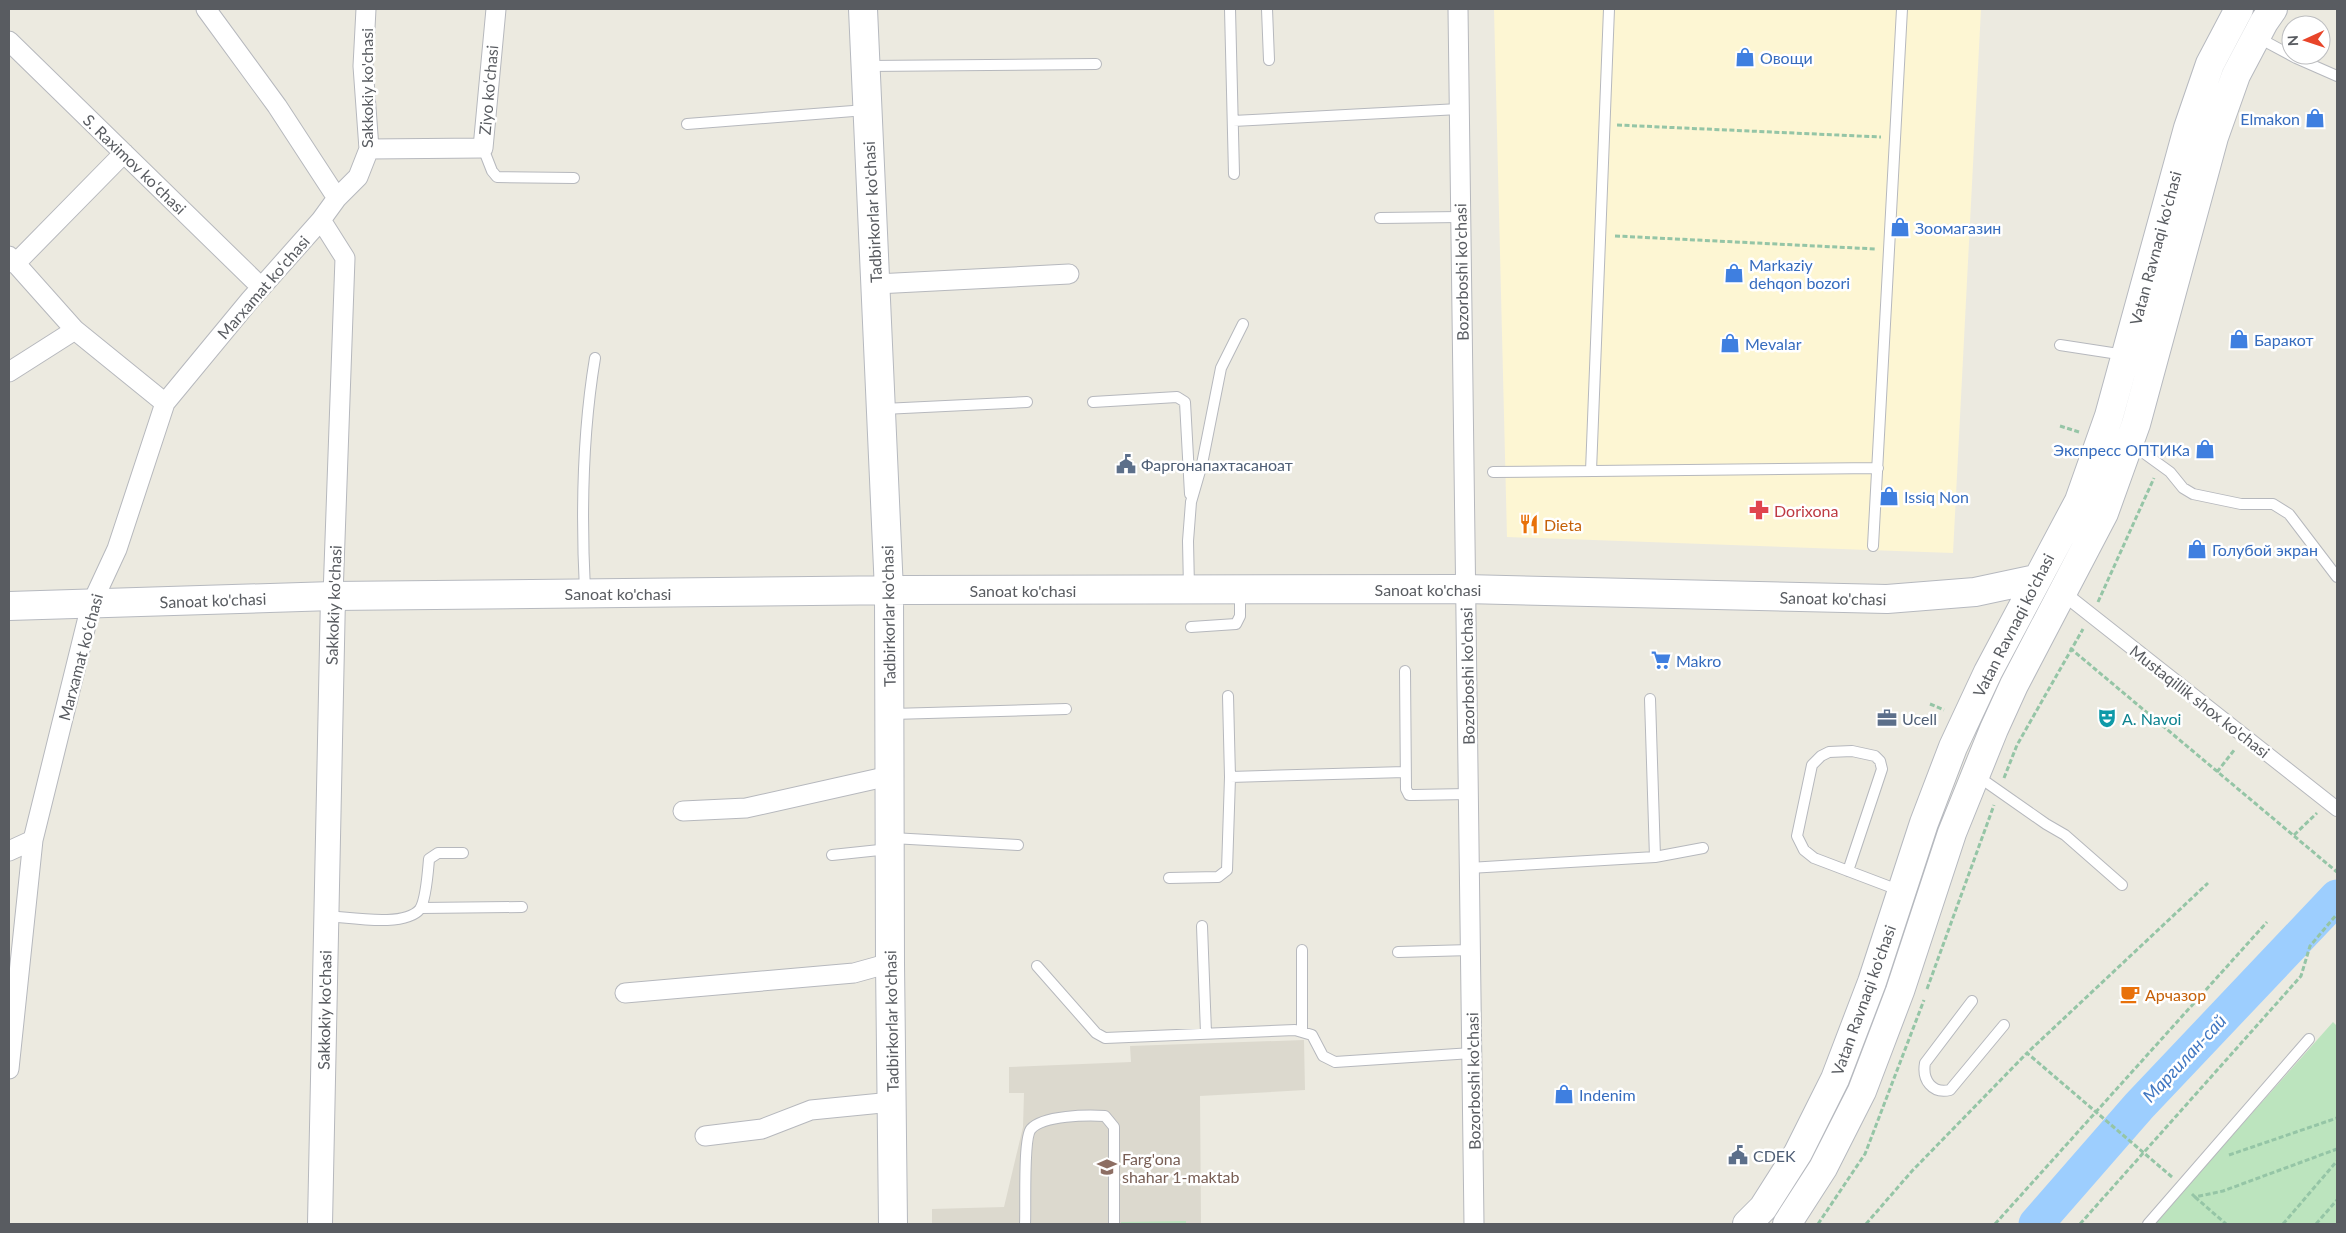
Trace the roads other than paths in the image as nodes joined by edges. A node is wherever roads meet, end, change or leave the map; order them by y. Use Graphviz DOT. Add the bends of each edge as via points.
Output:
graph roads {
  1 [pos="206,9"];
  2 [pos="366,9"];
  3 [pos="496,9"];
  4 [pos="863,9"];
  5 [pos="1230,9"];
  6 [pos="1267,9"];
  7 [pos="1458,9"];
  8 [pos="1609,9"];
  9 [pos="1902,9"];
  10 [pos="2239,9"];
  11 [pos="2273,9"];
  12 [pos="2256,37"];
  13 [pos="9,41"];
  14 [pos="1269,60"];
  15 [pos="1096,64"];
  16 [pos="866,66"];
  17 [pos="2337,76"];
  18 [pos="1459,109"];
  19 [pos="867,110"];
  20 [pos="1233,121"];
  21 [pos="687,124"];
  22 [pos="483,148"];
  23 [pos="369,149"];
  24 [pos="124,153"];
  25 [pos="1234,174"];
  26 [pos="574,178"];
  27 [pos="338,198"];
  28 [pos="1460,217"];
  29 [pos="1380,218"];
  30 [pos="321,220"];
  31 [pos="12,260"];
  32 [pos="1069,274"];
  33 [pos="876,284"];
  34 [pos="262,288"];
  35 [pos="1242,324"];
  36 [pos="75,330"];
  37 [pos="2060,346"];
  38 [pos="2126,355"];
  39 [pos="595,358"];
  40 [pos="9,372"];
  41 [pos="1027,402"];
  42 [pos="1093,402"];
  43 [pos="165,403"];
  44 [pos="881,409"];
  45 [pos="2129,443"];
  46 [pos="1878,468"];
  47 [pos="1591,471"];
  48 [pos="1493,472"];
  49 [pos="1191,502"];
  50 [pos="1873,546"];
  51 [pos="2337,577"];
  52 [pos="2036,579"];
  53 [pos="1189,589"];
  54 [pos="1465,589"];
  55 [pos="1240,590"];
  56 [pos="889,592"];
  57 [pos="2063,593"];
  58 [pos="585,594"];
  59 [pos="333,596"];
  60 [pos="91,605"];
  61 [pos="9,606"];
  62 [pos="1191,627"];
  63 [pos="1405,671"];
  64 [pos="1228,696"];
  65 [pos="1650,699"];
  66 [pos="1066,709"];
  67 [pos="889,714"];
  68 [pos="1405,772"];
  69 [pos="1975,774"];
  70 [pos="889,776"];
  71 [pos="1230,777"];
  72 [pos="1468,794"];
  73 [pos="2333,805"];
  74 [pos="683,810"];
  75 [pos="33,840"];
  76 [pos="890,843"];
  77 [pos="1018,845"];
  78 [pos="1703,848"];
  79 [pos="9,851"];
  80 [pos="463,853"];
  81 [pos="832,855"];
  82 [pos="1655,857"];
  83 [pos="1469,868"];
  84 [pos="1848,871"];
  85 [pos="1169,878"];
  86 [pos="2122,885"];
  87 [pos="1902,891"];
  88 [pos="522,907"];
  89 [pos="421,908"];
  90 [pos="326,916"];
  91 [pos="1202,926"];
  92 [pos="1302,950"];
  93 [pos="1470,950"];
  94 [pos="1398,952"];
  95 [pos="890,963"];
  96 [pos="1037,966"];
  97 [pos="626,993"];
  98 [pos="1972,1001"];
  99 [pos="2004,1025"];
  100 [pos="1302,1032"];
  101 [pos="1206,1033"];
  102 [pos="2309,1039"];
  103 [pos="1472,1053"];
  104 [pos="9,1068"];
  105 [pos="892,1102"];
  106 [pos="705,1136"];
  107 [pos="320,1224"];
  108 [pos="893,1224"];
  109 [pos="1025,1224"];
  110 [pos="1114,1224"];
  111 [pos="1474,1224"];
  112 [pos="1747,1224"];
  113 [pos="1787,1224"];
  114 [pos="2148,1224"];
  1 -- 27 [label="street" via="277,106"];
  2 -- 23 [label="street, Sakkokiy ko'chasi" via="363,66"];
  3 -- 22 [label="street, Ziyo koʻchasi"];
  4 -- 16 [label="main road, Tadbirkorlar ko'chasi"];
  5 -- 20 [label="lane"];
  6 -- 14 [label="lane"];
  7 -- 18 [label="street, Bozorboshi ko'chasi"];
  8 -- 47 [label="lane"];
  9 -- 46 [label="lane"];
  10 -- 38 [label="main road, Vatan Ravnaqi ko'chasi" via="2210,64 2188,128"];
  11 -- 12 [label="main road, Vatan Ravnaqi ko'chasi"];
  12 -- 17 [label="lane"];
  12 -- 45 [label="main road, Vatan Ravnaqi ko'chasi" via="2236,75 2214,137"];
  13 -- 24 [label="street, S. Raximov koʻchasi"];
  15 -- 16 [label="lane"];
  16 -- 19 [label="main road, Tadbirkorlar ko'chasi"];
  18 -- 20 [label="lane"];
  18 -- 28 [label="street, Bozorboshi ko'chasi"];
  19 -- 21 [label="lane"];
  19 -- 33 [label="main road, Tadbirkorlar ko'chasi"];
  20 -- 25 [label="lane"];
  22 -- 23 [label="street, Ziyo koʻchasi"];
  22 -- 26 [label="lane" via="497,177"];
  23 -- 27 [label="street, Sakkokiy ko'chasi" via="358,177"];
  24 -- 31 [label="street"];
  24 -- 34 [label="street, S. Raximov koʻchasi"];
  27 -- 30 [label="street, Sakkokiy ko'chasi"];
  28 -- 29 [label="lane"];
  28 -- 54 [label="street, Bozorboshi ko'chasi"];
  30 -- 34 [label="street, Marxamat koʻchasi"];
  30 -- 59 [label="street, Sakkokiy ko'chasi" via="344,258"];
  31 -- 36 [label="street"];
  32 -- 33 [label="street"];
  33 -- 44 [label="main road, Tadbirkorlar ko'chasi"];
  34 -- 43 [label="street, Marxamat koʻchasi"];
  35 -- 49 [label="lane" via="1221,368"];
  36 -- 40 [label="street"];
  36 -- 43 [label="street"];
  37 -- 38 [label="lane"];
  38 -- 52 [label="main road, Vatan Ravnaqi ko'chasi" via="2079,502"];
  39 -- 58 [label="lane" via="586,409 582,481"];
  41 -- 44 [label="lane"];
  42 -- 49 [label="lane" via="1177,397 1185,402"];
  43 -- 60 [label="street, Marxamat koʻchasi" via="117,549"];
  44 -- 56 [label="main road, Tadbirkorlar ko'chasi"];
  45 -- 51 [label="lane" via="2170,472 2183,488 2193,494 2241,504 2273,504 2289,514"];
  45 -- 57 [label="main road, Vatan Ravnaqi ko'chasi" via="2104,513"];
  46 -- 47 [label="lane"];
  46 -- 50 [label="lane"];
  47 -- 48 [label="lane"];
  49 -- 53 [label="lane"];
  52 -- 54 [label="main road, Sanoat ko'chasi" via="1975,592 1887,599"];
  52 -- 57 [label="street"];
  52 -- 87 [label="main road, Vatan Ravnaqi ko'chasi" via="1953,747"];
  53 -- 55 [label="main road, Sanoat ko'chasi"];
  53 -- 56 [label="main road, Sanoat ko'chasi"];
  54 -- 55 [label="main road, Sanoat ko'chasi"];
  54 -- 72 [label="street, Bozorboshi ko'chasi"];
  55 -- 62 [label="lane" via="1240,616 1236,624"];
  56 -- 58 [label="main road, Sanoat ko'chasi"];
  56 -- 67 [label="main road, Tadbirkorlar ko'chasi"];
  57 -- 69 [label="main road, Vatan Ravnaqi ko'chasi" via="2014,685"];
  57 -- 73 [label="street, Mustaqillik shox ko'chasi"];
  58 -- 59 [label="main road, Sanoat ko'chasi"];
  59 -- 60 [label="main road, Sanoat ko'chasi"];
  59 -- 90 [label="street, Sakkokiy ko'chasi"];
  60 -- 61 [label="main road, Sanoat ko'chasi"];
  60 -- 75 [label="street, Marxamat koʻchasi"];
  63 -- 68 [label="lane"];
  64 -- 71 [label="lane"];
  65 -- 82 [label="lane"];
  66 -- 67 [label="lane"];
  67 -- 70 [label="main road, Tadbirkorlar ko'chasi"];
  68 -- 71 [label="lane"];
  68 -- 72 [label="lane" via="1409,795"];
  69 -- 86 [label="lane" via="2065,835"];
  69 -- 113 [label="main road, Vatan Ravnaqi ko'chasi" via="1862,1091 1823,1168"];
  70 -- 74 [label="street" via="746,808"];
  70 -- 76 [label="main road, Tadbirkorlar ko'chasi"];
  71 -- 85 [label="lane" via="1226,870 1218,878"];
  72 -- 83 [label="street, Bozorboshi ko'chasi"];
  75 -- 79 [label="street"];
  75 -- 104 [label="street, Marxamat koʻchasi"];
  76 -- 77 [label="lane"];
  76 -- 81 [label="lane"];
  76 -- 95 [label="main road, Tadbirkorlar ko'chasi"];
  78 -- 82 [label="lane"];
  80 -- 89 [label="lane" via="438,853 429,859"];
  82 -- 83 [label="lane"];
  83 -- 93 [label="street, Bozorboshi ko'chasi"];
  84 -- 84 [label="lane" via="1814,858 1804,850 1797,836 1812,765 1830,752 1852,751 1875,756 1882,769"];
  84 -- 87 [label="lane"];
  87 -- 112 [label="main road, Vatan Ravnaqi ko'chasi" via="1835,1079 1798,1153 1763,1208"];
  88 -- 89 [label="lane"];
  89 -- 90 [label="lane" via="410,918 394,920"];
  90 -- 107 [label="street, Sakkokiy ko'chasi"];
  91 -- 101 [label="lane"];
  92 -- 100 [label="lane"];
  93 -- 94 [label="lane"];
  93 -- 103 [label="street, Bozorboshi ko'chasi"];
  95 -- 97 [label="street" via="854,974"];
  95 -- 105 [label="main road, Tadbirkorlar ko'chasi"];
  96 -- 101 [label="lane" via="1096,1033 1105,1038"];
  98 -- 99 [label="lane" via="1924,1063 1926,1081 1935,1089 1941,1092 1950,1090"];
  100 -- 101 [label="lane"];
  100 -- 103 [label="lane" via="1312,1035 1323,1056 1335,1062"];
  102 -- 114 [label="lane"];
  103 -- 111 [label="street, Bozorboshi ko'chasi"];
  105 -- 106 [label="street" via="811,1110 762,1129"];
  105 -- 108 [label="main road, Tadbirkorlar ko'chasi"];
  109 -- 110 [label="lane" via="1030,1130 1041,1121 1091,1115 1105,1116 1114,1127"];
}
